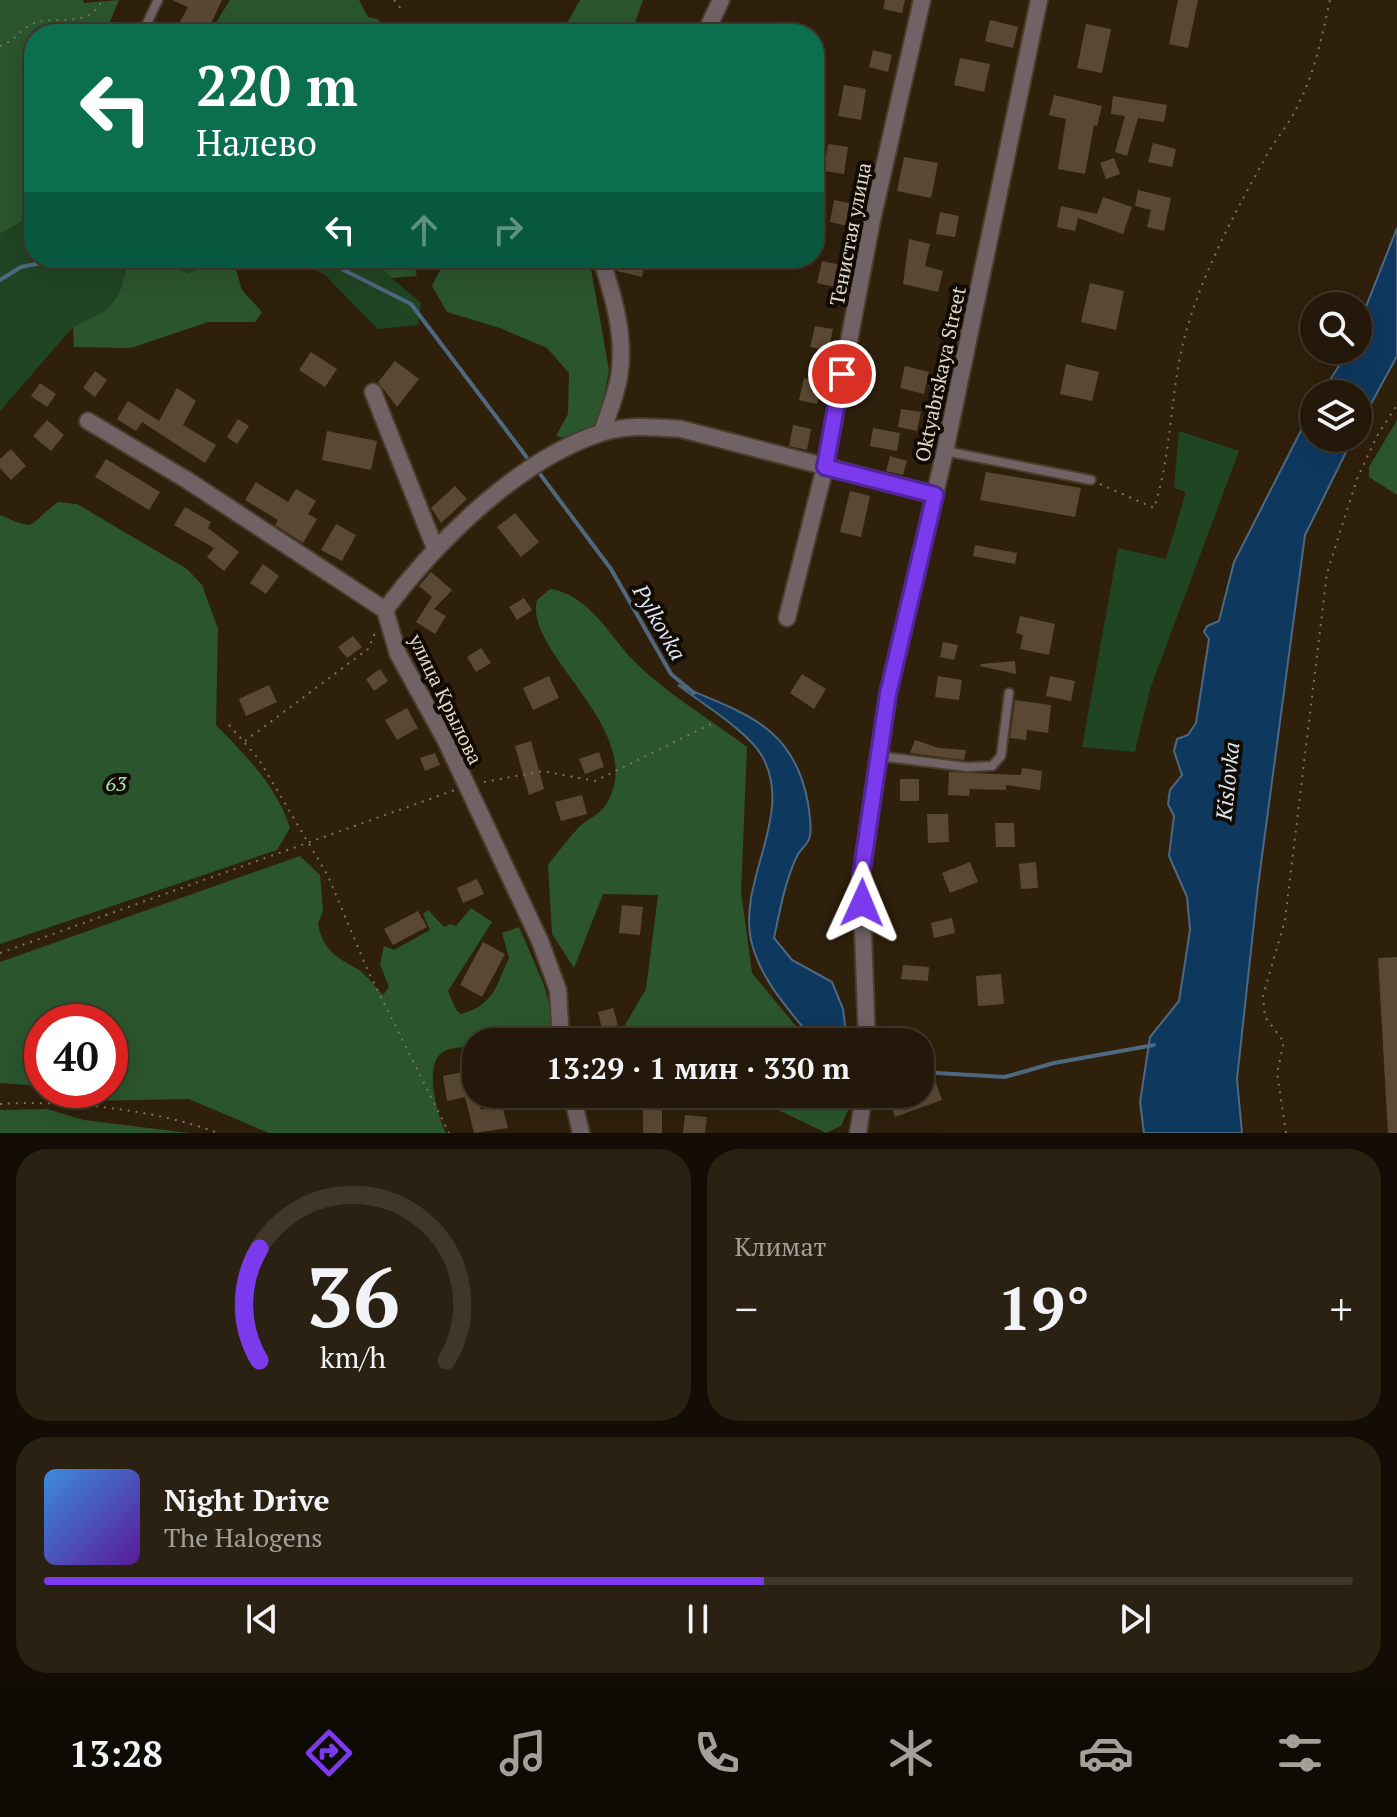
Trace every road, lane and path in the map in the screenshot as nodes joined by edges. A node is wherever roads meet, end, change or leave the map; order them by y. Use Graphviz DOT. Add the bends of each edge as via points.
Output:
graph roads {
  1 [pos="102,0"];
  2 [pos="158,0"];
  3 [pos="394,0"];
  4 [pos="721,0"];
  5 [pos="922,0"];
  6 [pos="1039,0"];
  7 [pos="1330,0"];
  8 [pos="402,10"];
  9 [pos="33,24"];
  10 [pos="147,24"];
  11 [pos="710,24"];
  12 [pos="24,30"];
  13 [pos="0,46"];
  14 [pos="604,268"];
  15 [pos="373,392"];
  16 [pos="1397,405"];
  17 [pos="88,421"];
  18 [pos="602,432"];
  19 [pos="945,451"];
  20 [pos="825,467"];
  21 [pos="1091,480"];
  22 [pos="935,495"];
  23 [pos="435,548"];
  24 [pos="385,610"];
  25 [pos="787,618"];
  26 [pos="1009,693"];
  27 [pos="711,724"];
  28 [pos="229,725"];
  29 [pos="244,742"];
  30 [pos="878,756"];
  31 [pos="465,786"];
  32 [pos="309,844"];
  33 [pos="0,953"];
  34 [pos="560,1028"];
  35 [pos="866,1028"];
  36 [pos="0,1104"];
  37 [pos="575,1108"];
  38 [pos="862,1108"];
  39 [pos="218,1133"];
  40 [pos="449,1133"];
  41 [pos="581,1133"];
  42 [pos="858,1133"];
  43 [pos="1286,1133"];
  1 -- 9 [label="path" via="77,20"];
  2 -- 10 [label="lane"];
  3 -- 8 [label="path"];
  4 -- 11 [label="street"];
  5 -- 20 [label="street, Тенистая улица" via="872,220"];
  6 -- 19 [label="street, Oktyabrskaya Street"];
  7 -- 21 [label="path" via="1320,48 1298,106 1236,214 1189,321 1154,508"];
  12 -- 13 [label="path"];
  14 -- 18 [label="street" via="620,335 620,376"];
  15 -- 23 [label="street"];
  16 -- 43 [label="path" via="1357,479 1327,573 1285,920 1263,996 1265,1017 1284,1042 1277,1073"];
  17 -- 24 [label="street"];
  18 -- 20 [label="street" via="641,426 681,429"];
  18 -- 23 [label="street" via="558,451"];
  19 -- 21 [label="lane"];
  19 -- 22 [label="street, Oktyabrskaya Street"];
  20 -- 22 [label="street"];
  20 -- 25 [label="street, Тенистая улица"];
  22 -- 30 [label="street, Oktyabrskaya Street"];
  23 -- 24 [label="street"];
  24 -- 29 [label="path" via="368,649"];
  24 -- 31 [label="street, улица Крылова" via="398,654"];
  26 -- 30 [label="lane" via="1001,756 992,766"];
  27 -- 31 [label="path" via="595,781 543,771"];
  28 -- 29 [label="path"];
  29 -- 32 [label="path"];
  30 -- 35 [label="street, Oktyabrskaya Street" via="861,876"];
  31 -- 32 [label="path"];
  31 -- 34 [label="street, улица Крылова" via="551,968"];
  32 -- 33 [label="path"];
  32 -- 40 [label="path"];
  36 -- 39 [label="path" via="83,1105"];
  37 -- 41 [label="street"];
  38 -- 42 [label="street"];
}
